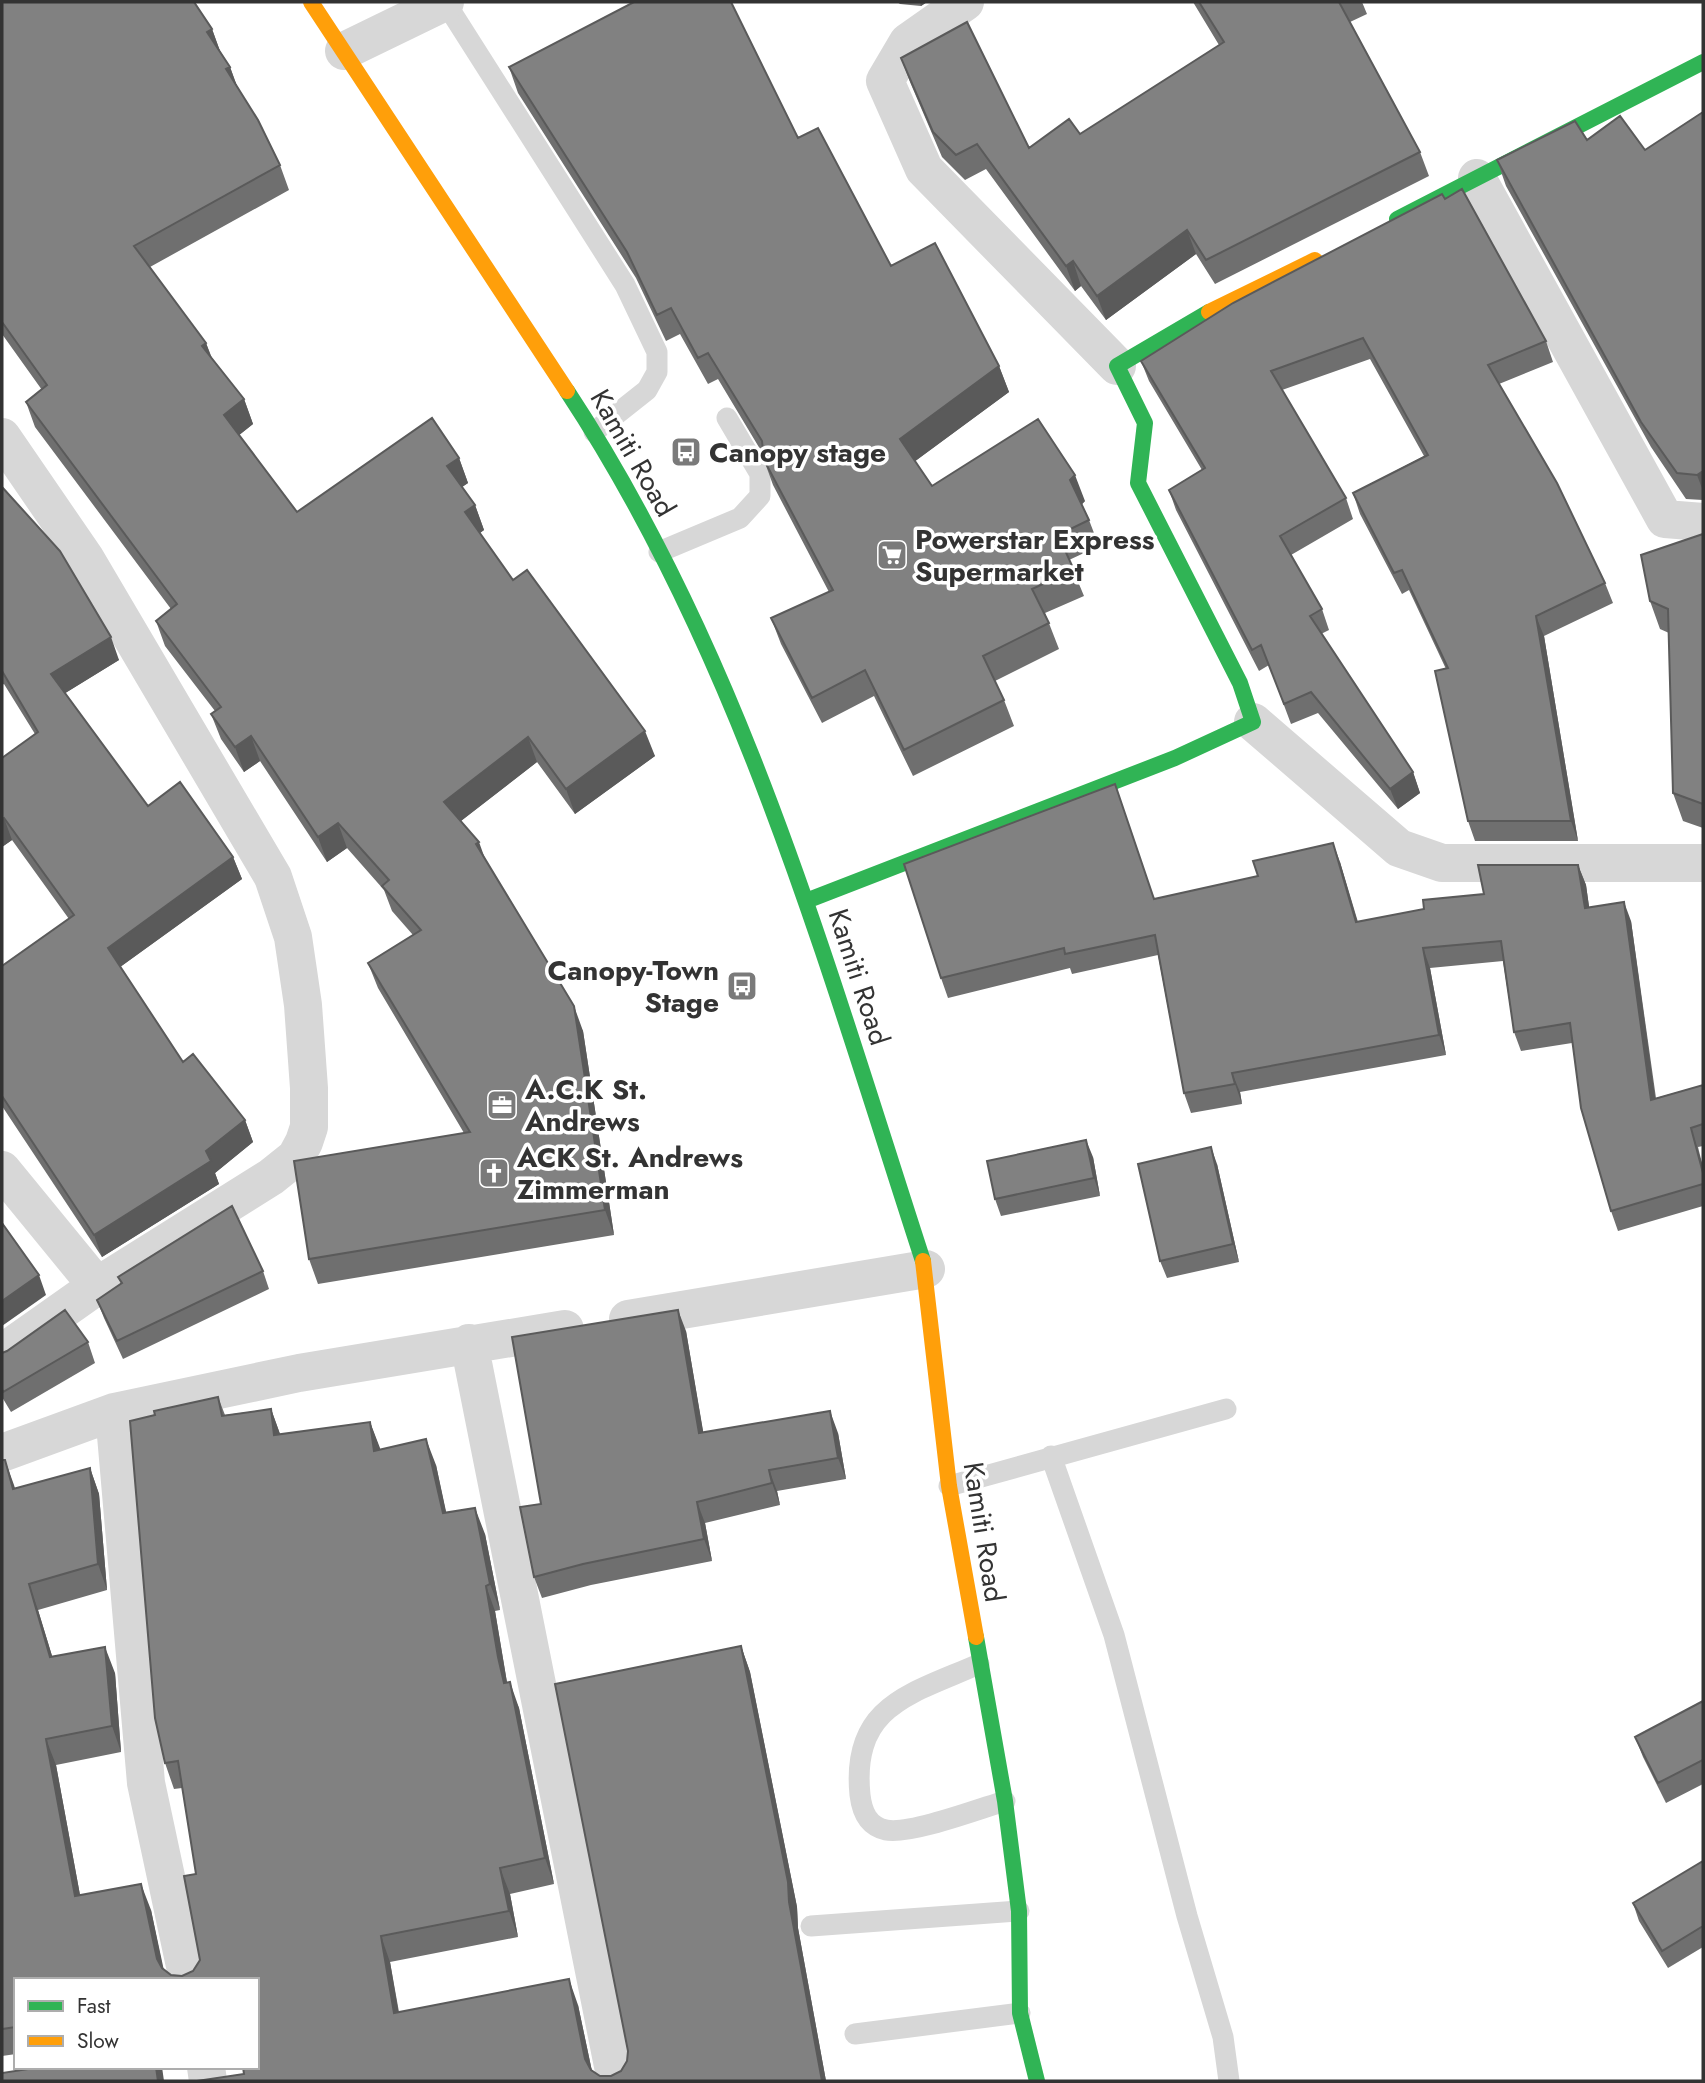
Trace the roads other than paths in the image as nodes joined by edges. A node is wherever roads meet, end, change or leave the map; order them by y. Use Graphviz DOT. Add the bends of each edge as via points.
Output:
graph roads {
  1 [pos="312,2"];
  2 [pos="445,2"];
  3 [pos="965,2"];
  4 [pos="344,51"];
  5 [pos="1703,62"];
  6 [pos="1477,178"];
  7 [pos="1377,229"];
  8 [pos="1327,254"];
  9 [pos="1117,366"];
  10 [pos="727,418"];
  11 [pos="594,432"];
  12 [pos="2,436"];
  13 [pos="1703,522"];
  14 [pos="659,552"];
  15 [pos="1253,722"];
  16 [pos="1703,863"];
  17 [pos="806,901"];
  18 [pos="2,1170"];
  19 [pos="926,1269"];
  20 [pos="97,1286"];
  21 [pos="469,1343"];
  22 [pos="2,1353"];
  23 [pos="1226,1409"];
  24 [pos="114,1412"];
  25 [pos="2,1453"];
  26 [pos="1051,1456"];
  27 [pos="949,1486"];
  28 [pos="979,1664"];
  29 [pos="1005,1801"];
  30 [pos="1019,1911"];
  31 [pos="811,1926"];
  32 [pos="188,1978"];
  33 [pos="1020,2012"];
  34 [pos="855,2034"];
  35 [pos="616,2081"];
  36 [pos="1037,2081"];
  37 [pos="1229,2081"];
  1 -- 4 [label="main road, Kamiti Road"];
  2 -- 4 [label="street"];
  2 -- 11 [label="lane" via="625,285 657,352 657,372 647,390"];
  3 -- 9 [label="street" via="908,42 885,81 924,169"];
  4 -- 11 [label="main road, Kamiti Road"];
  5 -- 6 [label="main road"];
  6 -- 7 [label="main road"];
  6 -- 13 [label="street" via="1665,519"];
  8 -- 9 [label="main road" via="1201,316"];
  9 -- 15 [label="main road" via="1145,423 1138,483 1240,683"];
  10 -- 14 [label="lane" via="760,474 760,496 740,518"];
  11 -- 14 [label="main road, Kamiti Road"];
  12 -- 20 [label="street" via="85,558 273,877 293,937 303,1005 309,1127 296,1157"];
  14 -- 17 [label="main road, Kamiti Road" via="745,733"];
  15 -- 16 [label="street" via="1399,848 1442,863"];
  15 -- 17 [label="main road" via="1175,758"];
  17 -- 19 [label="main road, Kamiti Road"];
  18 -- 20 [label="street"];
  19 -- 21 [label="street"];
  19 -- 27 [label="main road, Kamiti Road"];
  20 -- 22 [label="street"];
  21 -- 24 [label="street"];
  21 -- 35 [label="street"];
  23 -- 26 [label="lane"];
  24 -- 25 [label="street"];
  24 -- 32 [label="street" via="146,1783"];
  26 -- 27 [label="lane"];
  26 -- 37 [label="lane" via="1114,1634 1223,2037"];
  27 -- 28 [label="main road, Kamiti Road"];
  28 -- 29 [label="main road, Kamiti Road"];
  28 -- 29 [label="lane" via="903,1698 876,1720 859,1754 860,1796 865,1816 888,1831"];
  29 -- 30 [label="main road, Kamiti Road"];
  30 -- 31 [label="lane"];
  30 -- 33 [label="main road, Kamiti Road"];
  33 -- 34 [label="lane"];
  33 -- 36 [label="main road, Kamiti Road"];
}
